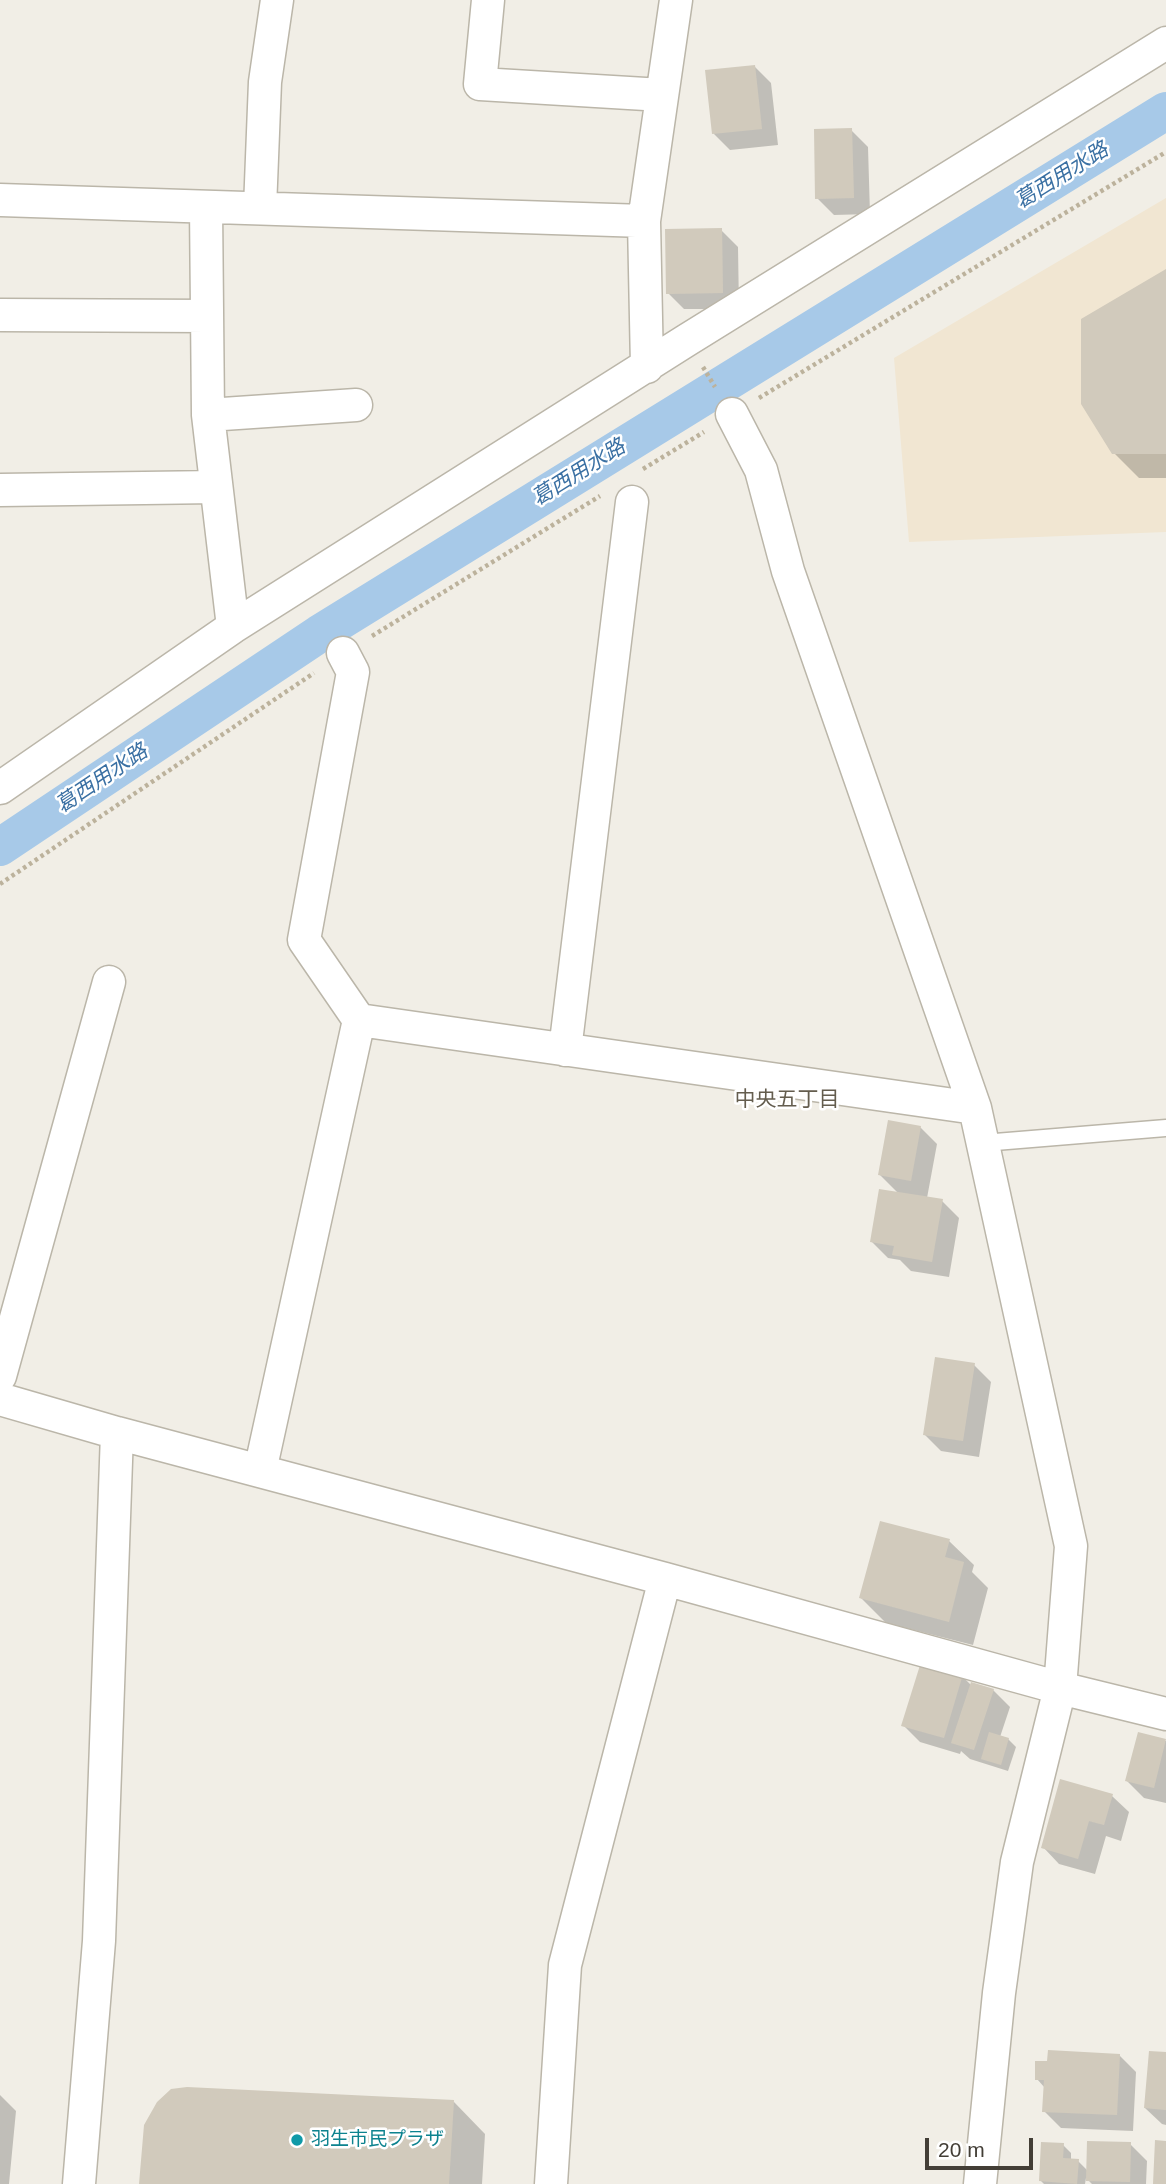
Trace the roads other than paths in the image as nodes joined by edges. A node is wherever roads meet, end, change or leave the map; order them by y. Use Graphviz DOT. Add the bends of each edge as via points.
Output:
graph roads {
  1 [pos="276,0"];
  2 [pos="488,0"];
  3 [pos="676,0"];
  4 [pos="1166,43"];
  5 [pos="662,94"];
  6 [pos="0,200"];
  7 [pos="206,206"];
  8 [pos="260,208"];
  9 [pos="644,221"];
  10 [pos="0,315"];
  11 [pos="207,316"];
  12 [pos="647,367"];
  13 [pos="356,405"];
  14 [pos="732,414"];
  15 [pos="208,415"];
  16 [pos="216,488"];
  17 [pos="0,490"];
  18 [pos="632,502"];
  19 [pos="233,627"];
  20 [pos="344,653"];
  21 [pos="0,788"];
  22 [pos="109,982"];
  23 [pos="359,1020"];
  24 [pos="565,1050"];
  25 [pos="975,1108"];
  26 [pos="1166,1128"];
  27 [pos="983,1143"];
  28 [pos="0,1376"];
  29 [pos="0,1399"];
  30 [pos="117,1433"];
  31 [pos="260,1471"];
  32 [pos="666,1579"];
  33 [pos="1060,1688"];
  34 [pos="1166,1714"];
  35 [pos="79,2184"];
  36 [pos="551,2184"];
  37 [pos="980,2184"];
  1 -- 8 [label="street" via="265,82"];
  2 -- 5 [label="street" via="480,83"];
  3 -- 5 [label="street"];
  4 -- 12 [label="street"];
  5 -- 9 [label="street"];
  6 -- 7 [label="street"];
  7 -- 8 [label="street"];
  7 -- 11 [label="street"];
  8 -- 9 [label="street"];
  9 -- 12 [label="street"];
  10 -- 11 [label="street"];
  11 -- 15 [label="street"];
  12 -- 19 [label="street"];
  13 -- 15 [label="street"];
  14 -- 25 [label="street" via="761,470 788,571"];
  15 -- 16 [label="street"];
  16 -- 17 [label="street"];
  16 -- 19 [label="street"];
  18 -- 24 [label="street"];
  19 -- 21 [label="street"];
  20 -- 23 [label="street" via="353,672 304,940"];
  22 -- 28 [label="street"];
  23 -- 24 [label="street"];
  23 -- 31 [label="street"];
  24 -- 25 [label="street"];
  25 -- 27 [label="street"];
  26 -- 27 [label="lane"];
  27 -- 33 [label="street" via="1070,1546"];
  29 -- 30 [label="street"];
  30 -- 31 [label="street"];
  30 -- 35 [label="street" via="99,1941"];
  31 -- 32 [label="street"];
  32 -- 33 [label="street"];
  32 -- 36 [label="street" via="565,1965"];
  33 -- 34 [label="street"];
  33 -- 37 [label="street" via="1017,1862"];
}
